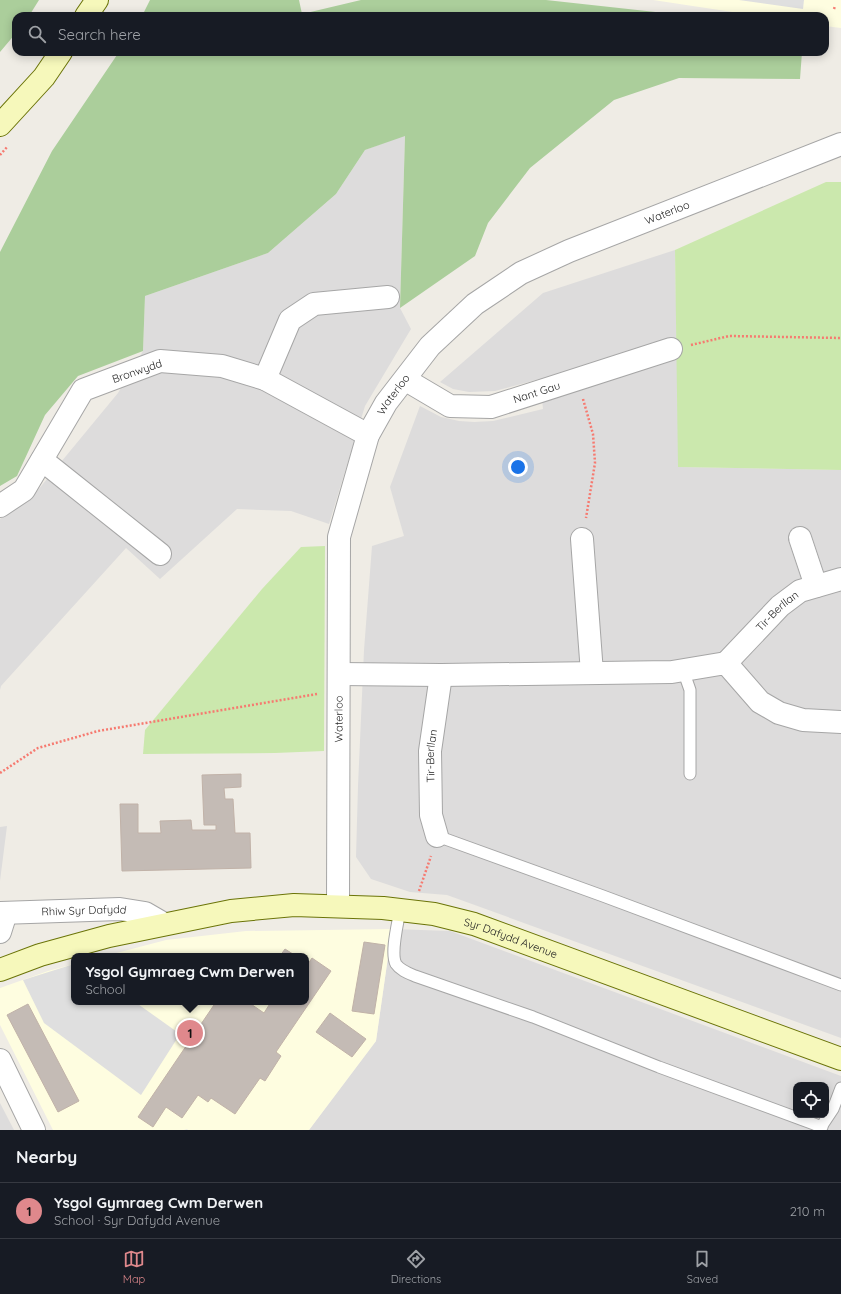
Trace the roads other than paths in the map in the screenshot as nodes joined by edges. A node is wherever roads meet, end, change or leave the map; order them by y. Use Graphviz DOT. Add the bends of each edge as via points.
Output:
graph roads {
  1 [pos="97,0"];
  2 [pos="89,12"];
  3 [pos="58,56"];
  4 [pos="0,125"];
  5 [pos="841,144"];
  6 [pos="388,297"];
  7 [pos="671,349"];
  8 [pos="265,379"];
  9 [pos="406,380"];
  10 [pos="368,435"];
  11 [pos="42,460"];
  12 [pos="0,506"];
  13 [pos="800,538"];
  14 [pos="582,539"];
  15 [pos="160,554"];
  16 [pos="841,579"];
  17 [pos="816,586"];
  18 [pos="726,663"];
  19 [pos="683,670"];
  20 [pos="592,673"];
  21 [pos="441,675"];
  22 [pos="339,682"];
  23 [pos="841,722"];
  24 [pos="690,774"];
  25 [pos="437,836"];
  26 [pos="338,906"];
  27 [pos="407,911"];
  28 [pos="2,919"];
  29 [pos="164,924"];
  30 [pos="0,970"];
  31 [pos="841,985"];
  32 [pos="841,1059"];
  33 [pos="0,1060"];
  34 [pos="841,1088"];
  35 [pos="821,1128"];
  36 [pos="34,1130"];
  1 -- 2 [label="street"];
  3 -- 4 [label="street" via="44,77"];
  5 -- 9 [label="street, Waterloo" via="584,245 521,273 475,304 430,346"];
  6 -- 8 [label="street" via="314,304 290,320"];
  7 -- 9 [label="street, Nant Gau" via="491,407 450,406"];
  8 -- 10 [label="street, Bronwydd"];
  8 -- 11 [label="street, Bronwydd" via="222,366 160,361 83,390"];
  9 -- 10 [label="street, Waterloo" via="386,403"];
  10 -- 22 [label="street, Waterloo" via="339,537"];
  11 -- 12 [label="street, Bronwydd" via="24,490"];
  11 -- 15 [label="street"];
  13 -- 17 [label="street"];
  14 -- 20 [label="street"];
  16 -- 17 [label="street, Tir-Berllan"];
  17 -- 18 [label="street, Tir-Berllan" via="800,591 780,606"];
  18 -- 19 [label="street"];
  18 -- 23 [label="street" via="760,702 779,712 803,720"];
  19 -- 20 [label="street"];
  19 -- 24 [label="lane" via="690,690"];
  20 -- 21 [label="street"];
  21 -- 22 [label="street"];
  21 -- 25 [label="street, Tir-Berllan" via="430,751 431,815"];
  22 -- 26 [label="street, Waterloo"];
  25 -- 31 [label="lane"];
  26 -- 27 [label="street, Syr Dafydd Avenue"];
  26 -- 29 [label="street, Syr Dafydd Avenue" via="294,905 231,911"];
  27 -- 32 [label="street, Syr Dafydd Avenue" via="434,914 474,924"];
  27 -- 35 [label="lane" via="394,952 396,963 402,970 533,1017"];
  28 -- 29 [label="street, Rhiw Syr Dafydd" via="120,909 144,913"];
  29 -- 30 [label="street, Syr Dafydd Avenue" via="48,953"];
  33 -- 36 [label="street"];
  34 -- 35 [label="lane" via="833,1109"];
}
